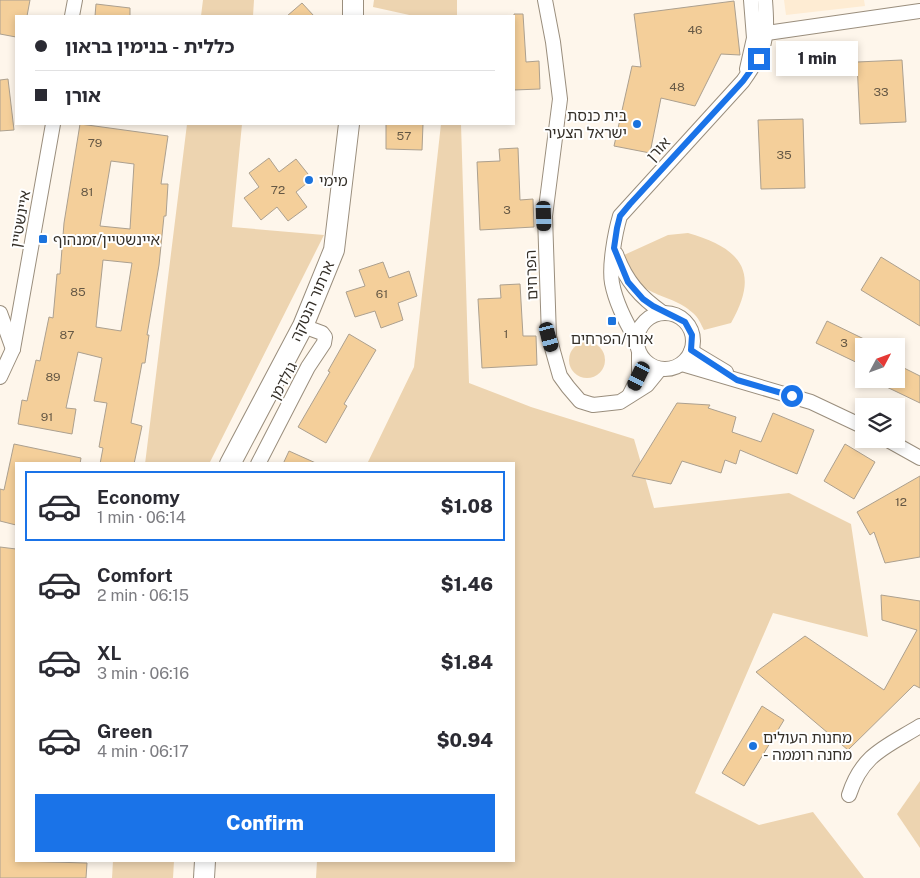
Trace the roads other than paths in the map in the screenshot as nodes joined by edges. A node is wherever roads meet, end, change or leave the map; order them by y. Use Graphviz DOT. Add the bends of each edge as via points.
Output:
graph roads {
  1 [pos="75,0"];
  2 [pos="353,0"];
  3 [pos="545,0"];
  4 [pos="751,0"];
  5 [pos="765,0"];
  6 [pos="920,11"];
  7 [pos="72,15"];
  8 [pos="353,15"];
  9 [pos="754,21"];
  10 [pos="767,32"];
  11 [pos="743,81"];
  12 [pos="53,125"];
  13 [pos="349,125"];
  14 [pos="614,248"];
  15 [pos="0,313"];
  16 [pos="663,313"];
  17 [pos="303,326"];
  18 [pos="638,348"];
  19 [pos="13,349"];
  20 [pos="691,350"];
  21 [pos="682,364"];
  22 [pos="660,369"];
  23 [pos="0,377"];
  24 [pos="737,380"];
  25 [pos="629,396"];
  26 [pos="855,423"];
  27 [pos="902,448"];
  28 [pos="920,458"];
  29 [pos="231,462"];
  30 [pos="259,462"];
  31 [pos="920,726"];
  32 [pos="849,795"];
  33 [pos="204,862"];
  34 [pos="204,878"];
  1 -- 7 [label="street"];
  2 -- 8 [label="street"];
  3 -- 25 [label="street, הפרחים" via="560,99 544,216 549,337 560,376 580,401 608,404"];
  4 -- 9 [label="street, אורן"];
  5 -- 10 [label="street, אורן"];
  6 -- 10 [label="street"];
  9 -- 10 [label="street"];
  9 -- 11 [label="street, אורן" via="754,38"];
  10 -- 11 [label="street, אורן" via="759,59"];
  11 -- 14 [label="street, אורן" via="620,216"];
  12 -- 19 [label="street, איינשטיין"];
  13 -- 17 [label="street, ארתור הנטקה" via="334,250"];
  14 -- 16 [label="street" via="628,282 643,299"];
  14 -- 18 [label="street, אורן" via="612,282 623,318"];
  15 -- 19 [label="street"];
  16 -- 18 [label="street" via="646,320 640,327"];
  16 -- 20 [label="street" via="675,315 685,322 692,335"];
  17 -- 29 [label="street, ארתור הנטקה"];
  17 -- 30 [label="street, גולדמן" via="322,333 324,343 308,367"];
  18 -- 22 [label="street" via="648,364"];
  18 -- 25 [label="street" via="639,376"];
  19 -- 23 [label="street, איינשטיין"];
  20 -- 21 [label="street"];
  20 -- 24 [label="street"];
  21 -- 22 [label="street" via="668,370"];
  21 -- 24 [label="street"];
  22 -- 25 [label="street, הפרחים" via="647,385"];
  24 -- 26 [label="street" via="811,402"];
  27 -- 28 [label="street"];
  31 -- 32 [label="street" via="864,763 856,774"];
  33 -- 34 [label="street"];
}
